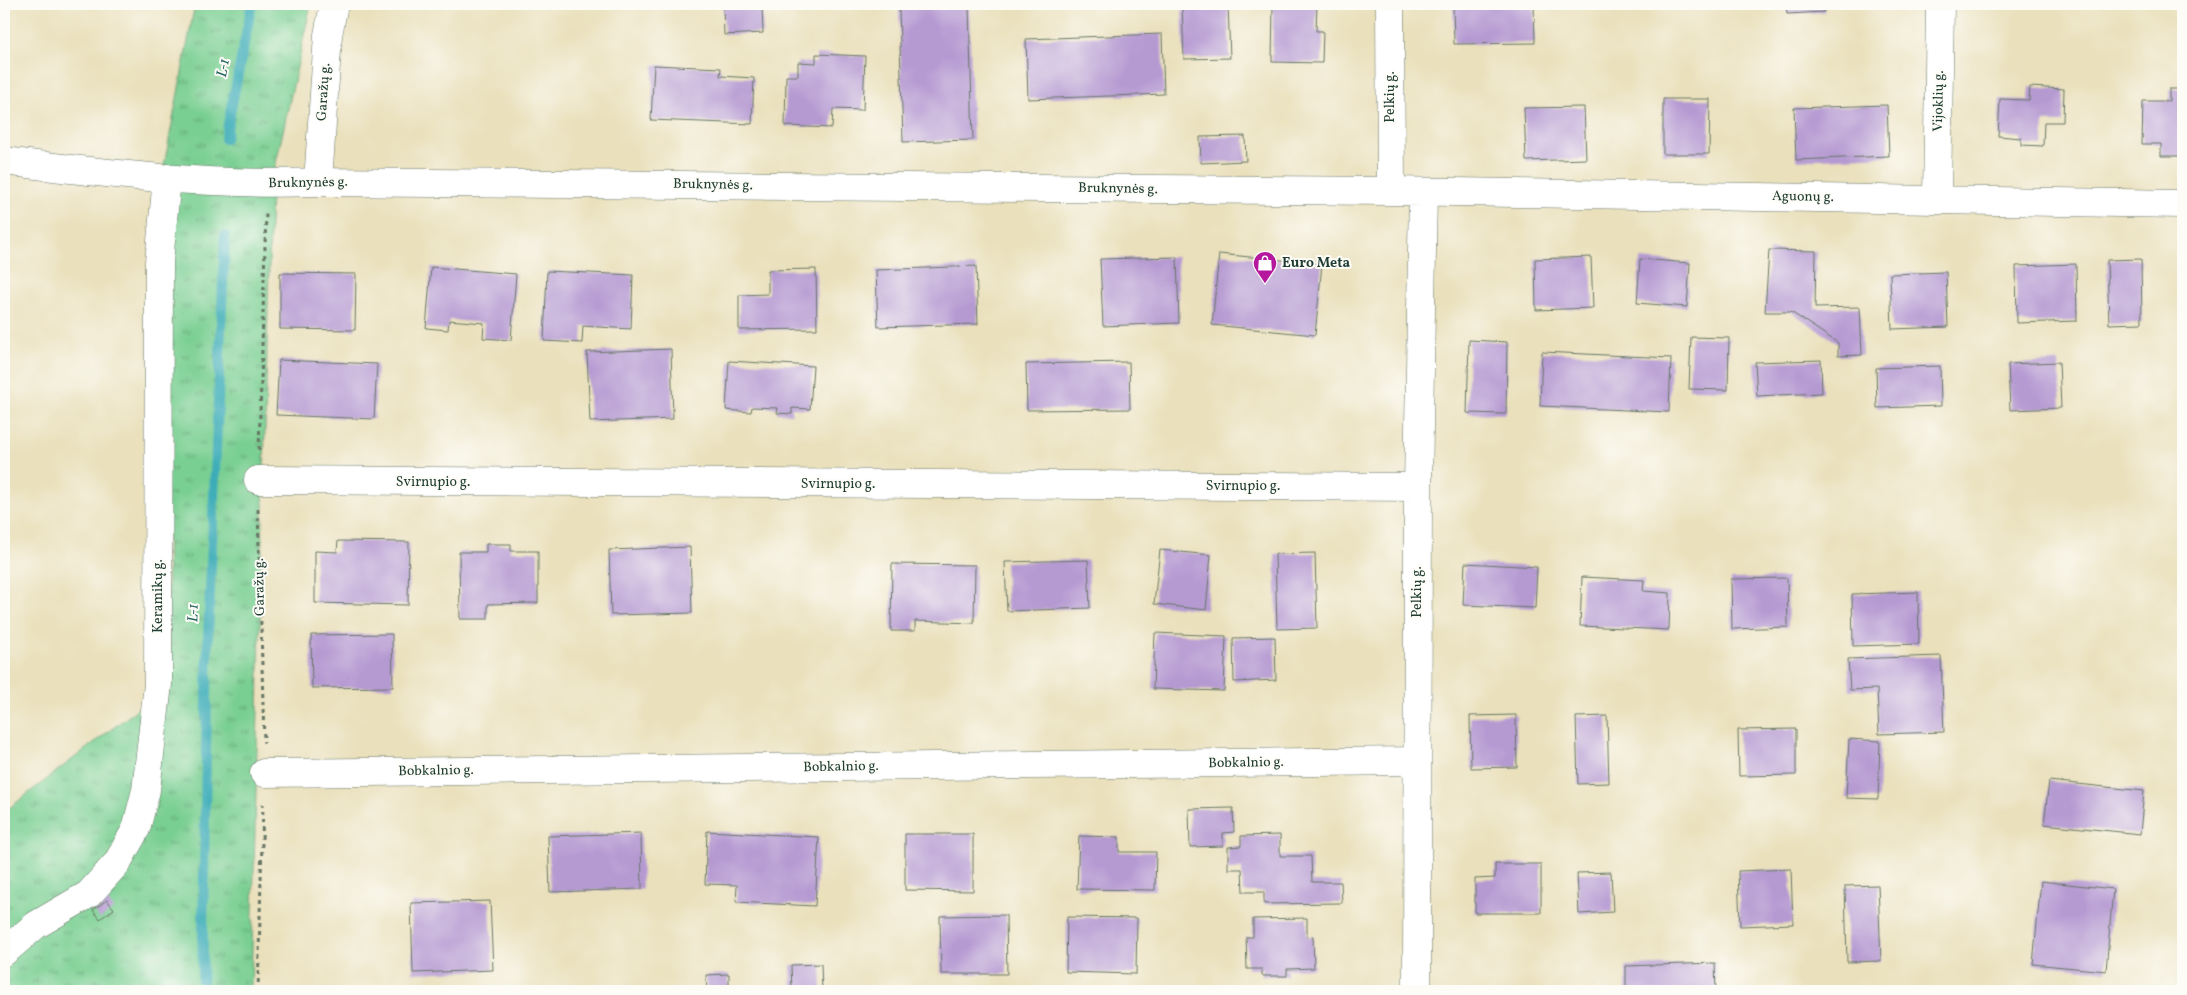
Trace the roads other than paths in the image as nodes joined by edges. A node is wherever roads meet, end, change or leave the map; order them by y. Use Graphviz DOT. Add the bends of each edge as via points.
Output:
graph roads {
  1 [pos="334,4"];
  2 [pos="1390,4"];
  3 [pos="1940,4"];
  4 [pos="4,161"];
  5 [pos="167,178"];
  6 [pos="318,182"];
  7 [pos="1391,191"];
  8 [pos="1423,192"];
  9 [pos="1937,199"];
  10 [pos="2183,204"];
  11 [pos="258,480"];
  12 [pos="1418,487"];
  13 [pos="1417,761"];
  14 [pos="264,773"];
  15 [pos="4,952"];
  16 [pos="1417,991"];
  1 -- 6 [label="street, Garažų g." via="328,35"];
  2 -- 7 [label="street, Pelkių g."];
  3 -- 9 [label="street, Vijoklių g."];
  4 -- 5 [label="street, Bruknynės g."];
  5 -- 6 [label="street, Bruknynės g." via="267,184"];
  5 -- 15 [label="street, Keramikų g." via="159,262 158,684 146,790 136,829 117,863 89,894 36,925"];
  6 -- 7 [label="street, Bruknynės g."];
  7 -- 8 [label="street, Bruknynės g."];
  8 -- 9 [label="street, Aguonų g."];
  8 -- 12 [label="street, Pelkių g."];
  9 -- 10 [label="street, Aguonų g."];
  11 -- 12 [label="street, Svirnupio g."];
  12 -- 13 [label="street, Pelkių g."];
  13 -- 14 [label="street, Bobkalnio g."];
  13 -- 16 [label="street, Pelkių g."];
}
